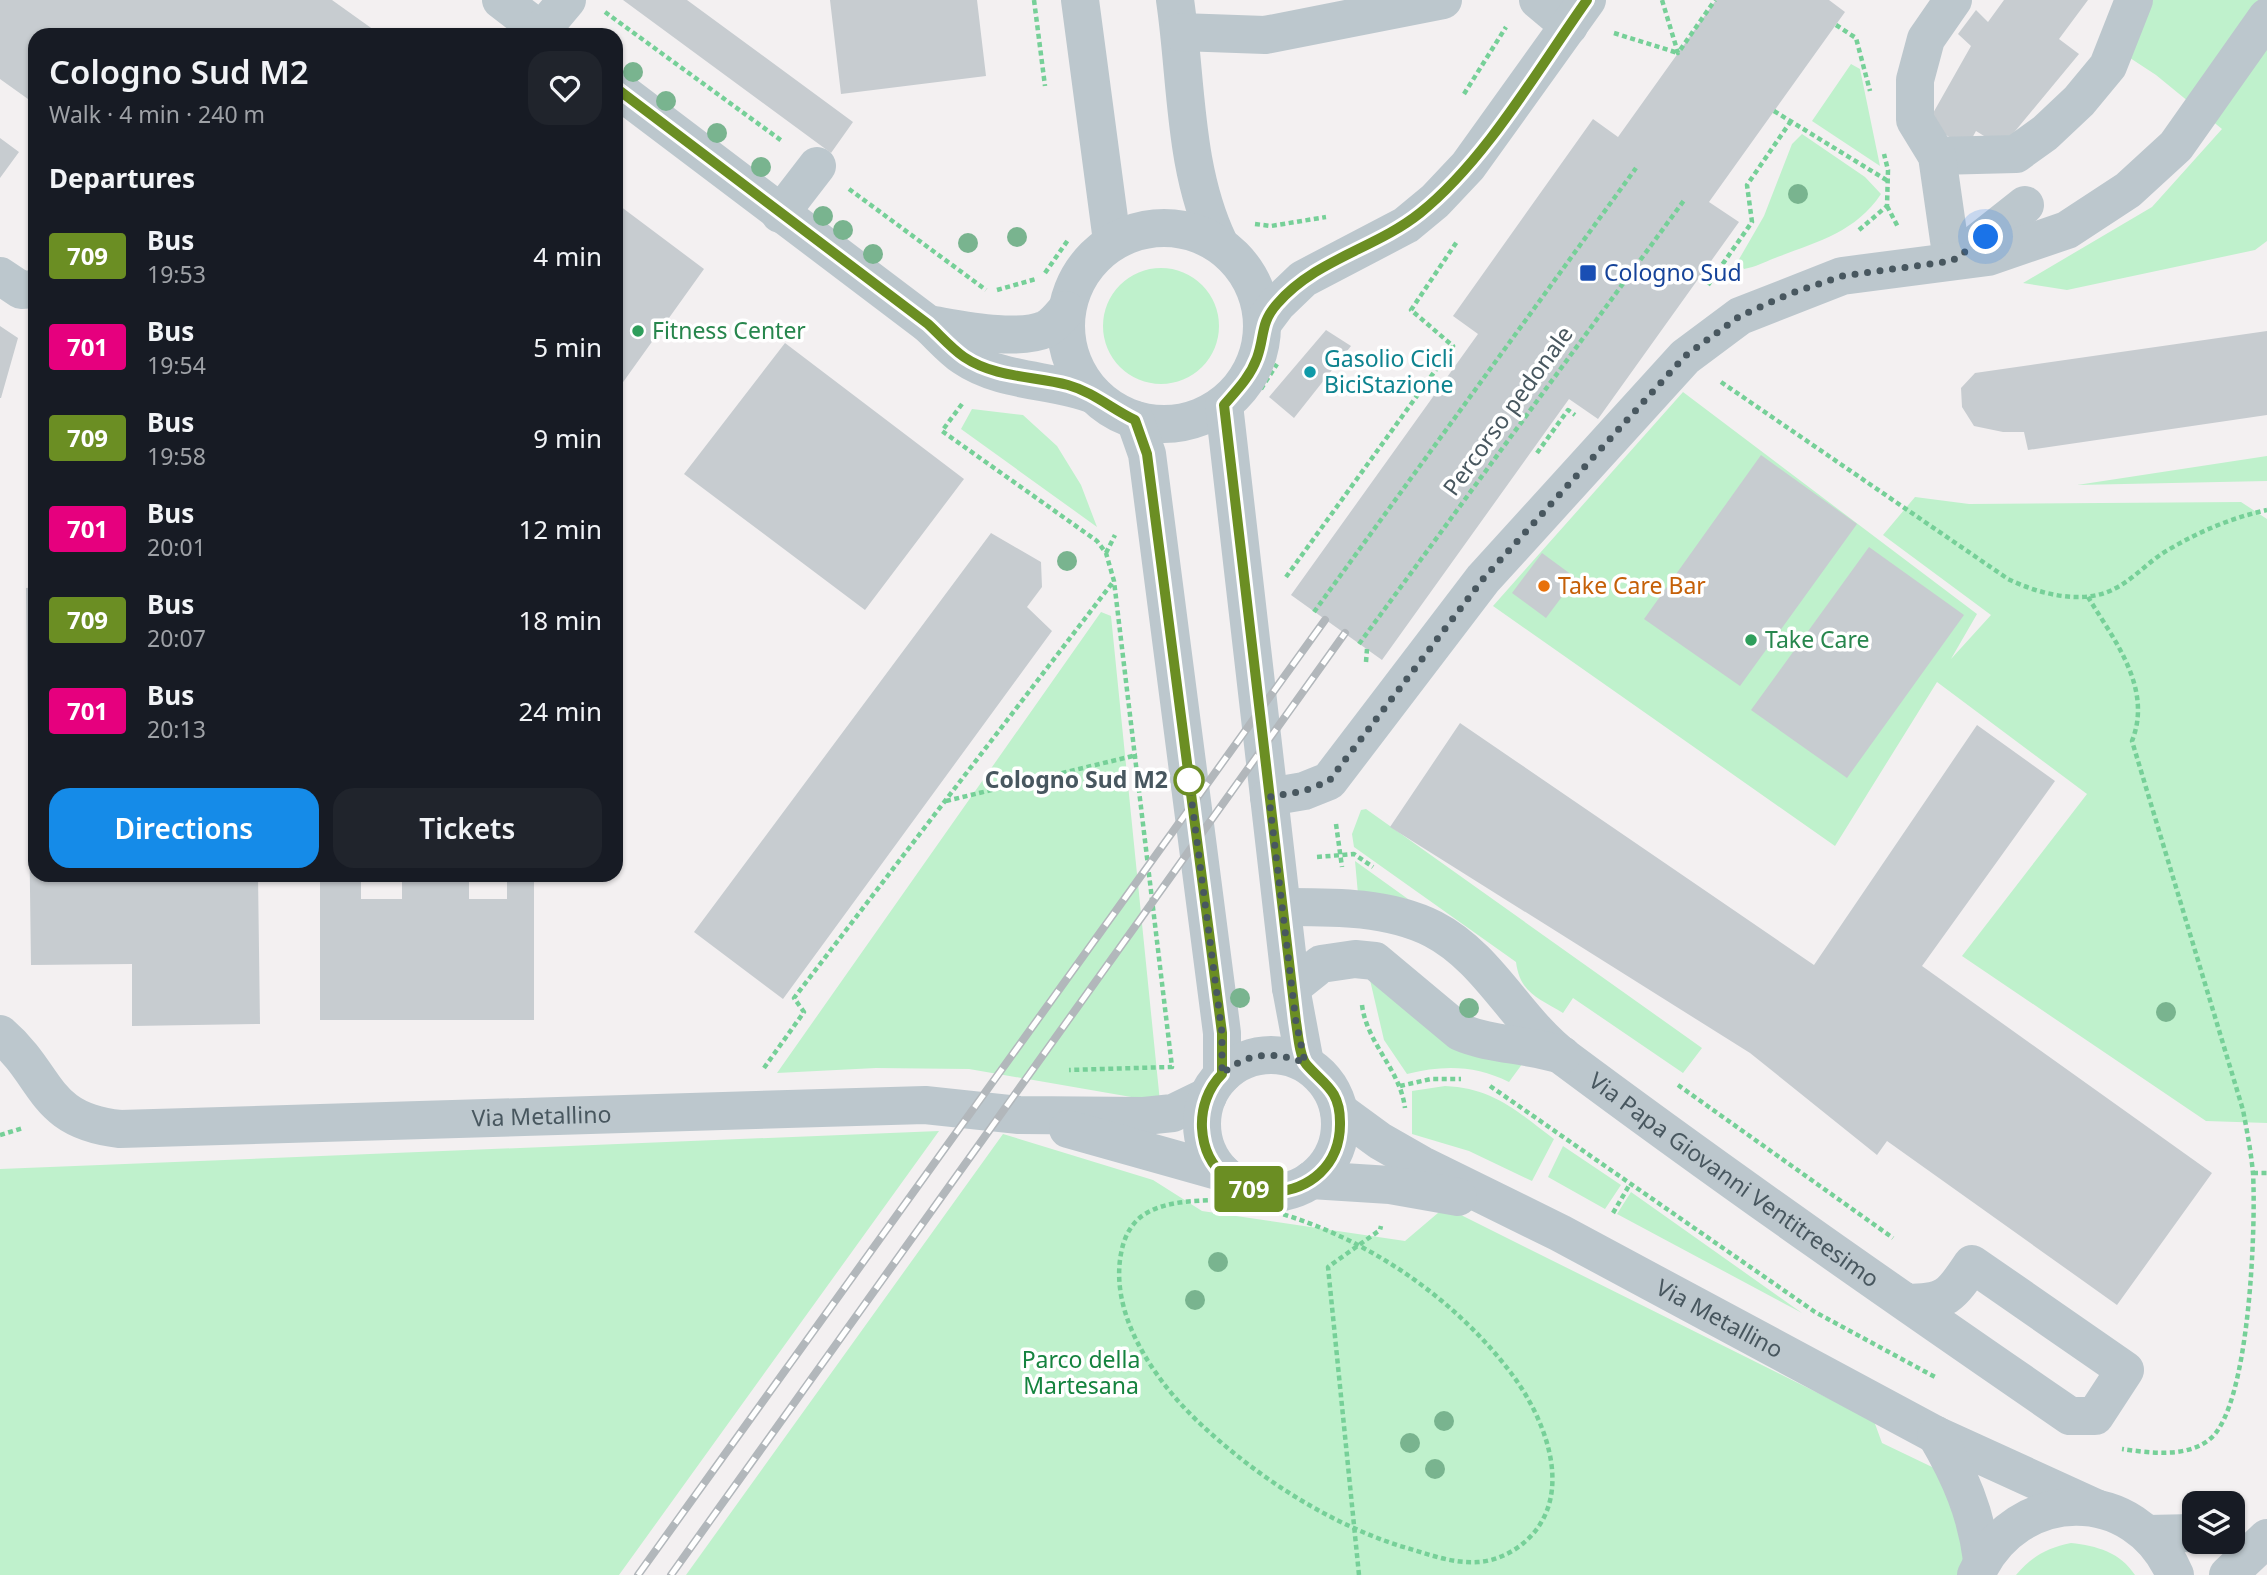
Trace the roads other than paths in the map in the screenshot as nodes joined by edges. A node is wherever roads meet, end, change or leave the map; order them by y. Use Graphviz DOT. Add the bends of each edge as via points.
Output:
graph roads {
  1 [pos="501,0"];
  2 [pos="568,0"];
  3 [pos="1080,0"];
  4 [pos="1443,0"];
  5 [pos="1953,0"];
  6 [pos="2134,0"];
  7 [pos="1524,10"];
  8 [pos="1578,14"];
  9 [pos="1178,16"];
  10 [pos="2267,17"];
  11 [pos="537,28"];
  12 [pos="548,28"];
  13 [pos="623,93"];
  14 [pos="1937,156"];
  15 [pos="817,166"];
  16 [pos="2025,205"];
  17 [pos="779,214"];
  18 [pos="1112,241"];
  19 [pos="1229,253"];
  20 [pos="1337,258"];
  21 [pos="1952,261"];
  22 [pos="0,276"];
  23 [pos="28,290"];
  24 [pos="1066,310"];
  25 [pos="928,324"];
  26 [pos="1262,324"];
  27 [pos="1094,395"];
  28 [pos="1224,405"];
  29 [pos="1135,420"];
  30 [pos="1269,797"];
  31 [pos="1282,907"];
  32 [pos="1291,988"];
  33 [pos="0,1034"];
  34 [pos="1562,1055"];
  35 [pos="1305,1063"];
  36 [pos="1215,1085"];
  37 [pos="1339,1111"];
  38 [pos="1019,1115"];
  39 [pos="1221,1172"];
  40 [pos="1311,1180"];
  41 [pos="1502,1206"];
  42 [pos="1907,1303"];
  43 [pos="1936,1434"];
  44 [pos="2095,1508"];
  45 [pos="2267,1526"];
  46 [pos="2245,1529"];
  47 [pos="2182,1533"];
  48 [pos="2148,1534"];
  49 [pos="2267,1538"];
  50 [pos="1979,1567"];
  51 [pos="2175,1575"];
  52 [pos="2228,1575"];
  1 -- 11 [label="street"];
  2 -- 12 [label="street"];
  3 -- 18 [label="street"];
  4 -- 9 [label="street" via="1265,35"];
  5 -- 14 [label="street" via="1926,39 1915,80 1915,120"];
  6 -- 14 [label="street" via="2108,66 2045,133 2016,153"];
  7 -- 8 [label="street"];
  8 -- 20 [label="street" via="1468,166 1435,201 1406,225"];
  9 -- 19 [label="street" via="1195,180 1203,212"];
  10 -- 21 [label="street" via="2176,146 2127,190 2067,230 1988,257"];
  13 -- 17 [label="street"];
  14 -- 21 [label="street"];
  15 -- 17 [label="street"];
  16 -- 21 [label="street"];
  17 -- 25 [label="street"];
  18 -- 19 [label="street" via="1137,231 1187,230"];
  18 -- 24 [label="street" via="1077,279"];
  19 -- 20 [label="street" via="1263,268 1296,268"];
  19 -- 26 [label="street" via="1257,293"];
  20 -- 26 [label="street" via="1303,279"];
  21 -- 30 [label="street" via="1842,276 1789,294 1740,316 1685,356 1483,579 1329,781"];
  22 -- 23 [label="street"];
  24 -- 25 [label="street" via="1052,325 1032,332"];
  24 -- 27 [label="street" via="1071,359"];
  25 -- 27 [label="street" via="965,358 993,371 1068,385"];
  26 -- 28 [label="street" via="1252,370"];
  27 -- 29 [label="street"];
  28 -- 29 [label="street" via="1188,421"];
  28 -- 30 [label="street"];
  29 -- 36 [label="street" via="1147,454 1222,1033"];
  30 -- 31 [label="street"];
  31 -- 32 [label="street"];
  31 -- 34 [label="street, Via Papa Giovanni Ventitreesimo" via="1384,913 1435,930 1477,963"];
  32 -- 34 [label="street, Via Papa Giovanni Ventitreesimo" via="1321,964 1375,961 1460,1032"];
  32 -- 35 [label="street"];
  33 -- 38 [label="street, Via Metallino" via="67,1114 89,1124 120,1129 925,1105"];
  34 -- 42 [label="street, Via Papa Giovanni Ventitreesimo"];
  35 -- 36 [label="street" via="1264,1055 1244,1060"];
  35 -- 37 [label="street" via="1327,1083"];
  36 -- 38 [label="street, Via Metallino" via="1184,1109 1159,1115"];
  36 -- 39 [label="street" via="1202,1115 1202,1136"];
  37 -- 40 [label="street" via="1334,1152"];
  37 -- 41 [label="street, Via Metallino" via="1380,1141"];
  38 -- 39 [label="street, Via Metallino"];
  39 -- 40 [label="street" via="1238,1184 1267,1193 1287,1191"];
  40 -- 41 [label="street, Via Metallino" via="1390,1185"];
  41 -- 43 [label="street, Via Metallino"];
  42 -- 42 [label="street, Via Papa Giovanni Ventitreesimo" via="2070,1416 2095,1416 2124,1370 1972,1264 1954,1292 1941,1300"];
  43 -- 44 [label="street, Via Metallino"];
  43 -- 50 [label="street" via="1962,1480 1978,1527"];
  44 -- 48 [label="street, Via Metallino" via="2123,1517"];
  44 -- 50 [label="street" via="2057,1508 2022,1521 1993,1544"];
  45 -- 46 [label="street"];
  47 -- 48 [label="street"];
  48 -- 51 [label="street"];
  49 -- 52 [label="street"];
}
